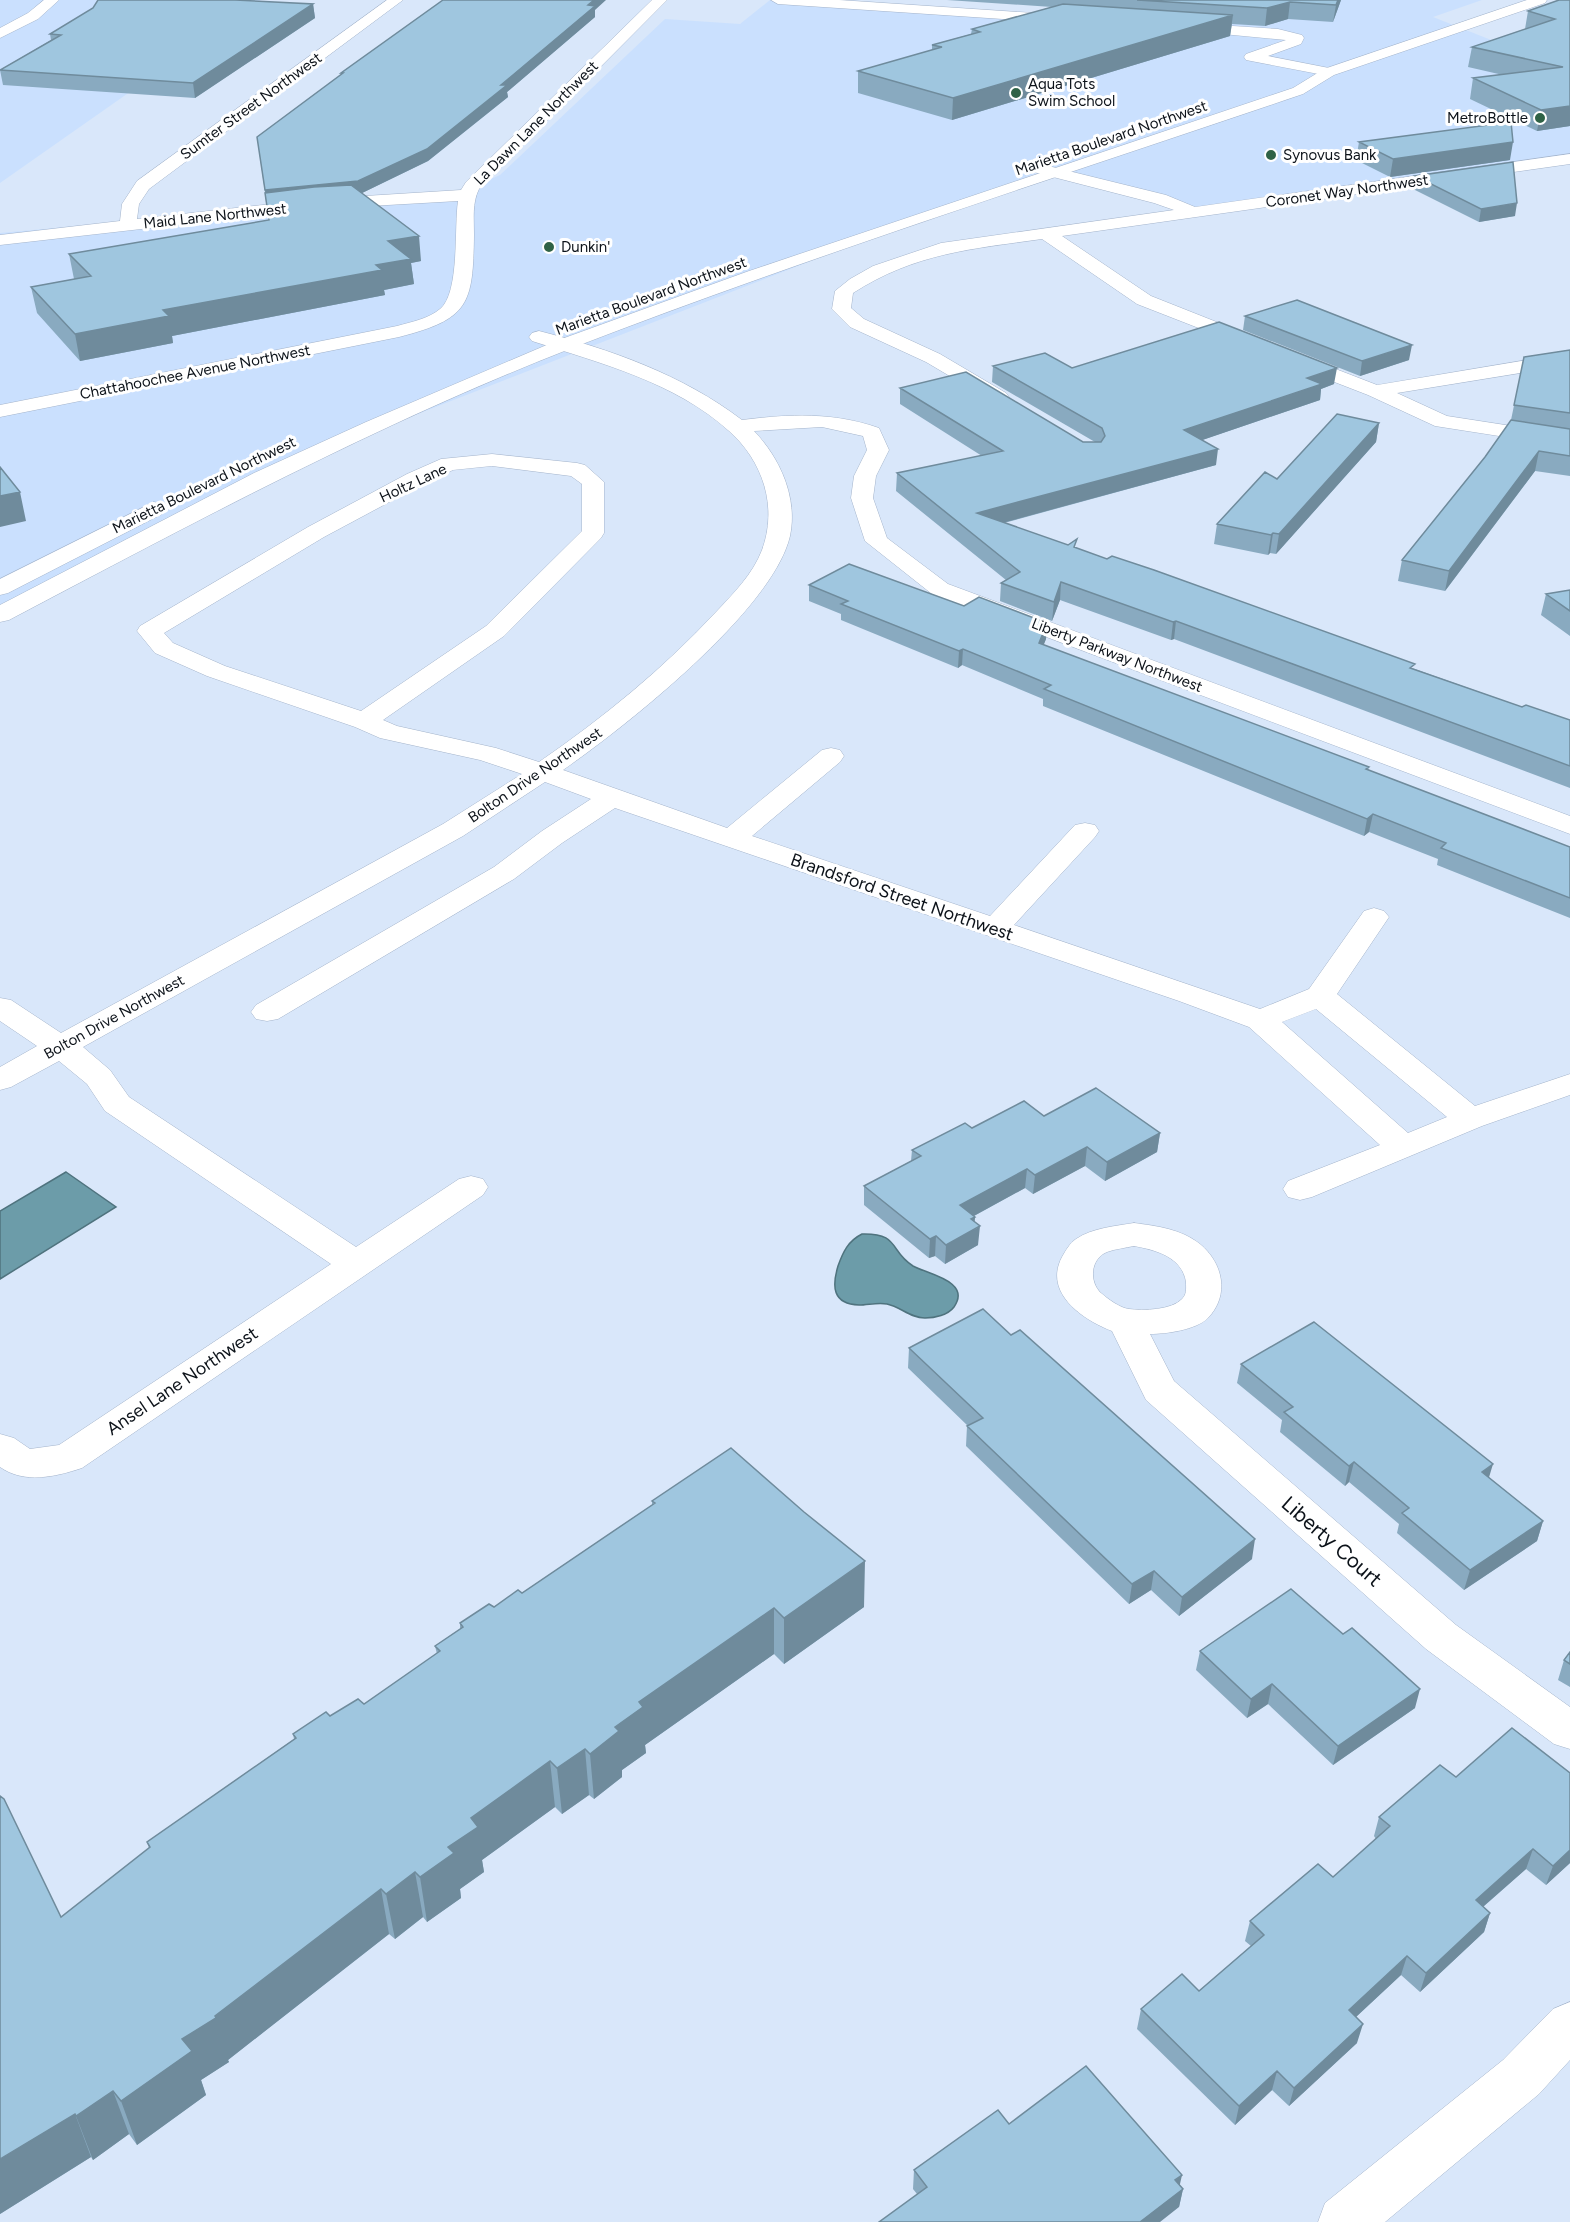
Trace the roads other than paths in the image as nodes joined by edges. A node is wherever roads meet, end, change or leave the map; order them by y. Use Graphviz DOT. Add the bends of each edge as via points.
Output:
graph roads {
  1 [pos="52,0"];
  2 [pos="396,0"];
  3 [pos="660,0"];
  4 [pos="778,0"];
  5 [pos="1540,0"];
  6 [pos="1077,20"];
  7 [pos="1170,26"];
  8 [pos="0,34"];
  9 [pos="1329,72"];
  10 [pos="1277,82"];
  11 [pos="1059,155"];
  12 [pos="1565,161"];
  13 [pos="1028,166"];
  14 [pos="1057,174"];
  15 [pos="466,195"];
  16 [pos="1195,212"];
  17 [pos="129,225"];
  18 [pos="1047,234"];
  19 [pos="0,240"];
  20 [pos="390,333"];
  21 [pos="551,341"];
  22 [pos="1570,359"];
  23 [pos="1375,391"];
  24 [pos="1012,405"];
  25 [pos="0,411"];
  26 [pos="738,427"];
  27 [pos="1570,441"];
  28 [pos="267,455"];
  29 [pos="173,500"];
  30 [pos="0,588"];
  31 [pos="0,615"];
  32 [pos="364,721"];
  33 [pos="831,756"];
  34 [pos="544,772"];
  35 [pos="612,798"];
  36 [pos="1570,826"];
  37 [pos="1085,831"];
  38 [pos="731,839"];
  39 [pos="1374,917"];
  40 [pos="995,928"];
  41 [pos="1320,996"];
  42 [pos="0,1007"];
  43 [pos="267,1012"];
  44 [pos="1260,1020"];
  45 [pos="61,1047"];
  46 [pos="0,1080"];
  47 [pos="1570,1084"];
  48 [pos="1470,1119"];
  49 [pos="1404,1148"];
  50 [pos="471,1186"];
  51 [pos="1300,1189"];
  52 [pos="356,1264"];
  53 [pos="1126,1322"];
  54 [pos="0,1449"];
  55 [pos="1570,1731"];
  56 [pos="1570,2025"];
  57 [pos="1344,2222"];
  1 -- 8 [label="street"];
  2 -- 17 [label="street, Sumter Street Northwest" via="142,185 130,202"];
  3 -- 15 [label="street, La Dawn Lane Northwest"];
  4 -- 6 [label="street"];
  5 -- 9 [label="street"];
  7 -- 9 [label="street" via="1278,33 1297,38 1282,48 1251,57"];
  9 -- 10 [label="street"];
  9 -- 14 [label="street" via="1298,92"];
  11 -- 13 [label="street, Marietta Boulevard Northwest"];
  12 -- 16 [label="street, Coronet Way Northwest"];
  13 -- 14 [label="street, Coronet Way Northwest"];
  13 -- 21 [label="street, Marietta Boulevard Northwest" via="701,277"];
  14 -- 16 [label="street, Coronet Way Northwest" via="1160,199"];
  14 -- 21 [label="street"];
  15 -- 17 [label="street, Maid Lane Northwest" via="318,204"];
  15 -- 20 [label="street, La Dawn Lane Northwest" via="465,243 457,299 451,309 436,319"];
  16 -- 18 [label="street, Coronet Way Northwest"];
  17 -- 19 [label="street, Maid Lane Northwest"];
  18 -- 23 [label="street" via="1144,300"];
  18 -- 24 [label="street, Coronet Way Northwest" via="941,248 872,272 844,291 842,309 857,323 933,358"];
  20 -- 25 [label="street, Chattahoochee Avenue Northwest"];
  21 -- 26 [label="street, Bolton Drive Northwest" via="666,381"];
  21 -- 28 [label="street, Marietta Boulevard Northwest" via="342,420"];
  21 -- 31 [label="street" via="262,478"];
  22 -- 23 [label="street"];
  23 -- 27 [label="street" via="1442,422"];
  26 -- 34 [label="street, Bolton Drive Northwest" via="769,466 777,487 781,510 772,553 747,594 676,668"];
  26 -- 36 [label="street, Liberty Parkway Northwest" via="815,419 849,423 872,432 878,450 865,476 862,498 877,542 940,589"];
  29 -- 30 [label="street, Marietta Boulevard Northwest"];
  32 -- 32 [label="street, Holtz Lane" via="216,670 164,648 149,631 316,532 449,464 492,460 578,470 593,482 593,533 582,546 495,631"];
  32 -- 34 [label="street, Holtz Lane" via="389,732 487,754"];
  33 -- 38 [label="street"];
  34 -- 35 [label="street, Brandsford Street Northwest"];
  34 -- 45 [label="street, Bolton Drive Northwest" via="453,830"];
  35 -- 38 [label="street, Brandsford Street Northwest"];
  35 -- 43 [label="street" via="504,873"];
  37 -- 40 [label="street"];
  38 -- 40 [label="street, Brandsford Street Northwest"];
  39 -- 41 [label="street"];
  40 -- 44 [label="street, Brandsford Street Northwest"];
  41 -- 44 [label="street"];
  41 -- 48 [label="street"];
  42 -- 45 [label="street"];
  44 -- 49 [label="street"];
  45 -- 46 [label="street, Bolton Drive Northwest"];
  45 -- 52 [label="street" via="99,1077 117,1104"];
  47 -- 48 [label="street"];
  48 -- 49 [label="street"];
  49 -- 51 [label="street"];
  50 -- 52 [label="street, Ansel Lane Northwest"];
  52 -- 54 [label="street, Ansel Lane Northwest" via="68,1458 24,1464"];
  53 -- 55 [label="street, Liberty Court" via="1160,1390 1441,1637"];
  56 -- 57 [label="street" via="1521,2077"];
}
